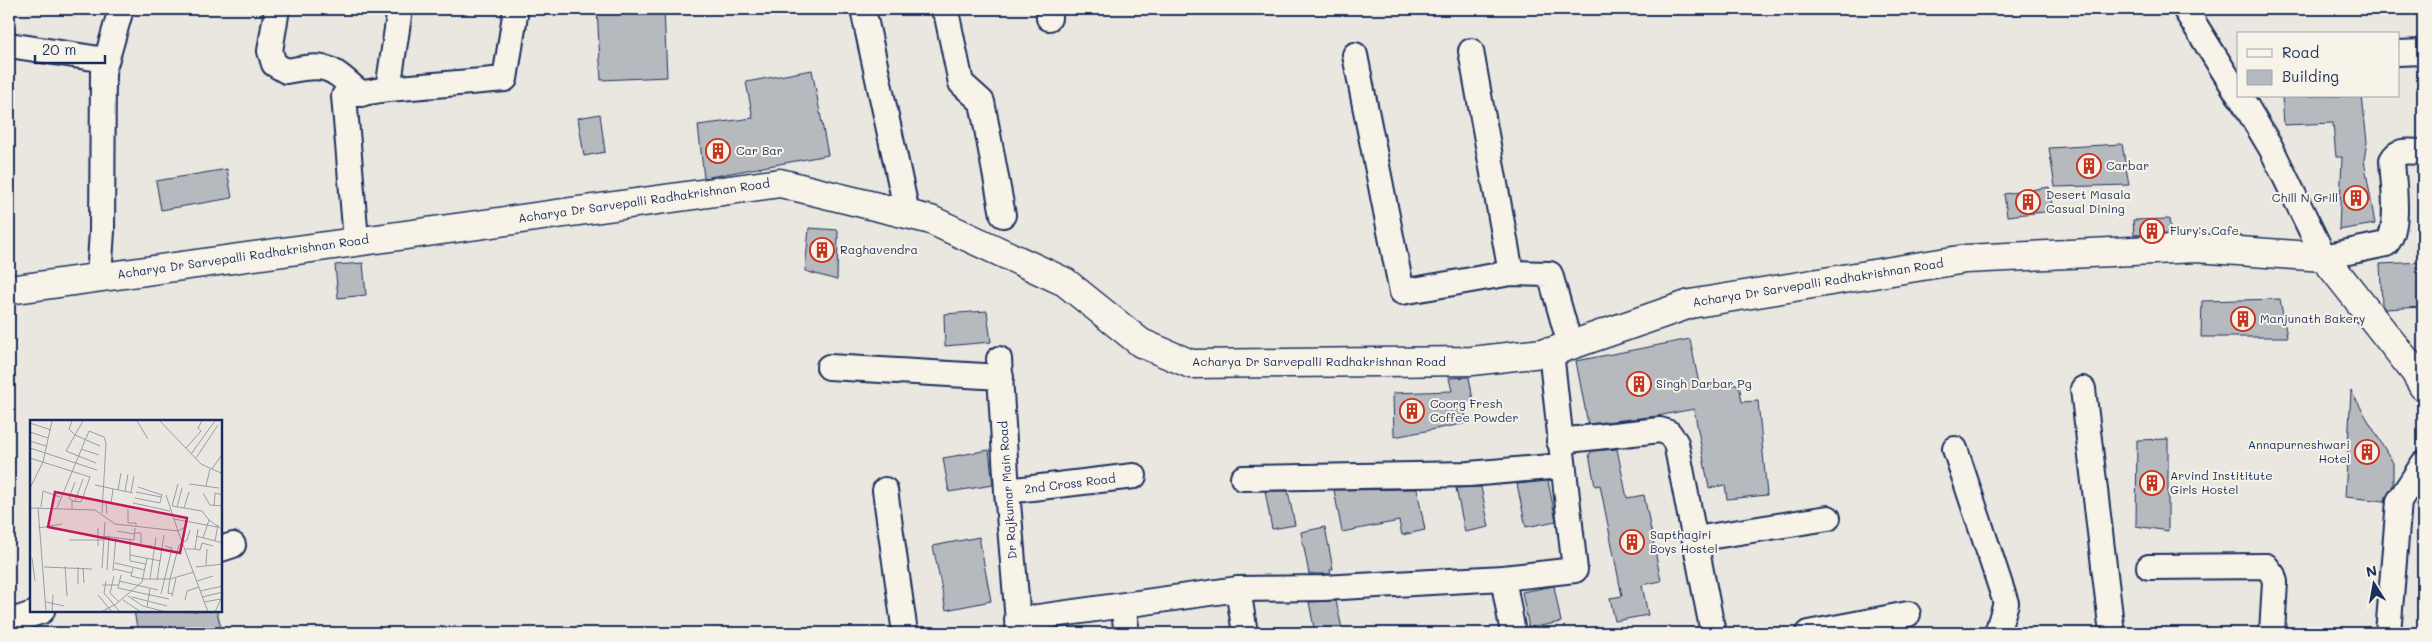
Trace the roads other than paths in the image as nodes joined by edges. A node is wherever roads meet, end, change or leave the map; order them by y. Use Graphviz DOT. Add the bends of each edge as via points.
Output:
graph roads {
  1 [pos="121,9"];
  2 [pos="277,9"];
  3 [pos="400,9"];
  4 [pos="516,9"];
  5 [pos="863,9"];
  6 [pos="943,9"];
  7 [pos="2184,9"];
  8 [pos="9,45"];
  9 [pos="1471,51"];
  10 [pos="2423,52"];
  11 [pos="2400,53"];
  12 [pos="1355,55"];
  13 [pos="106,60"];
  14 [pos="2230,67"];
  15 [pos="388,89"];
  16 [pos="2237,89"];
  17 [pos="361,94"];
  18 [pos="2241,98"];
  19 [pos="2423,152"];
  20 [pos="907,213"];
  21 [pos="1004,215"];
  22 [pos="356,240"];
  23 [pos="2324,257"];
  24 [pos="1511,273"];
  25 [pos="99,277"];
  26 [pos="9,290"];
  27 [pos="1560,349"];
  28 [pos="830,367"];
  29 [pos="2423,386"];
  30 [pos="2083,390"];
  31 [pos="1559,441"];
  32 [pos="1955,449"];
  33 [pos="2423,464"];
  34 [pos="1562,466"];
  35 [pos="1134,476"];
  36 [pos="1244,478"];
  37 [pos="885,490"];
  38 [pos="1007,491"];
  39 [pos="1828,518"];
  40 [pos="1695,539"];
  41 [pos="2149,567"];
  42 [pos="1503,578"];
  43 [pos="1238,589"];
  44 [pos="1123,606"];
  45 [pos="39,612"];
  46 [pos="1908,614"];
  47 [pos="9,622"];
  48 [pos="1018,627"];
  49 [pos="905,633"];
  50 [pos="1127,633"];
  51 [pos="1245,633"];
  52 [pos="1514,633"];
  53 [pos="1714,633"];
  54 [pos="1808,633"];
  55 [pos="1997,633"];
  56 [pos="2112,633"];
  57 [pos="2272,633"];
  58 [pos="2388,633"];
  1 -- 13 [label="street"];
  2 -- 17 [label="street" via="270,51 274,64 286,71 312,66 332,70"];
  3 -- 15 [label="street"];
  4 -- 15 [label="street" via="505,79"];
  5 -- 20 [label="street"];
  6 -- 21 [label="street" via="961,83 982,102"];
  7 -- 14 [label="street"];
  8 -- 13 [label="street"];
  9 -- 24 [label="street"];
  10 -- 11 [label="street"];
  12 -- 24 [label="street" via="1402,292"];
  13 -- 25 [label="street" via="102,72"];
  14 -- 16 [label="street"];
  15 -- 17 [label="street"];
  17 -- 22 [label="street" via="344,96"];
  18 -- 23 [label="street" via="2271,148"];
  19 -- 23 [label="street" via="2400,152 2392,160 2395,226 2392,238 2386,244"];
  20 -- 22 [label="street, Acharya Dr Sarvepalli Radhakrishnan Road" via="780,183"];
  20 -- 27 [label="street, Acharya Dr Sarvepalli Radhakrishnan Road" via="931,220 1065,282 1141,343 1191,364 1472,361"];
  22 -- 25 [label="street, Acharya Dr Sarvepalli Radhakrishnan Road"];
  23 -- 27 [label="street, Acharya Dr Sarvepalli Radhakrishnan Road" via="2196,248 1965,259 1690,304"];
  23 -- 29 [label="street"];
  24 -- 27 [label="street" via="1550,274"];
  25 -- 26 [label="street, Acharya Dr Sarvepalli Radhakrishnan Road"];
  27 -- 31 [label="street"];
  28 -- 38 [label="street, Dr Rajkumar Main Road" via="1000,368"];
  30 -- 56 [label="street"];
  31 -- 34 [label="street"];
  31 -- 40 [label="street" via="1660,430 1669,433 1676,443"];
  32 -- 55 [label="street" via="2006,603"];
  33 -- 58 [label="street" via="2399,501"];
  34 -- 36 [label="street" via="1469,474"];
  34 -- 42 [label="street" via="1575,570"];
  35 -- 38 [label="street, 2nd Cross Road"];
  37 -- 49 [label="street"];
  38 -- 48 [label="street, Dr Rajkumar Main Road"];
  39 -- 40 [label="street"];
  40 -- 53 [label="street"];
  41 -- 57 [label="street" via="2266,566 2275,582"];
  42 -- 43 [label="street" via="1323,588"];
  42 -- 52 [label="street"];
  43 -- 44 [label="street"];
  43 -- 51 [label="street"];
  44 -- 48 [label="street"];
  44 -- 50 [label="street"];
  45 -- 47 [label="street"];
  46 -- 54 [label="street"];
}
